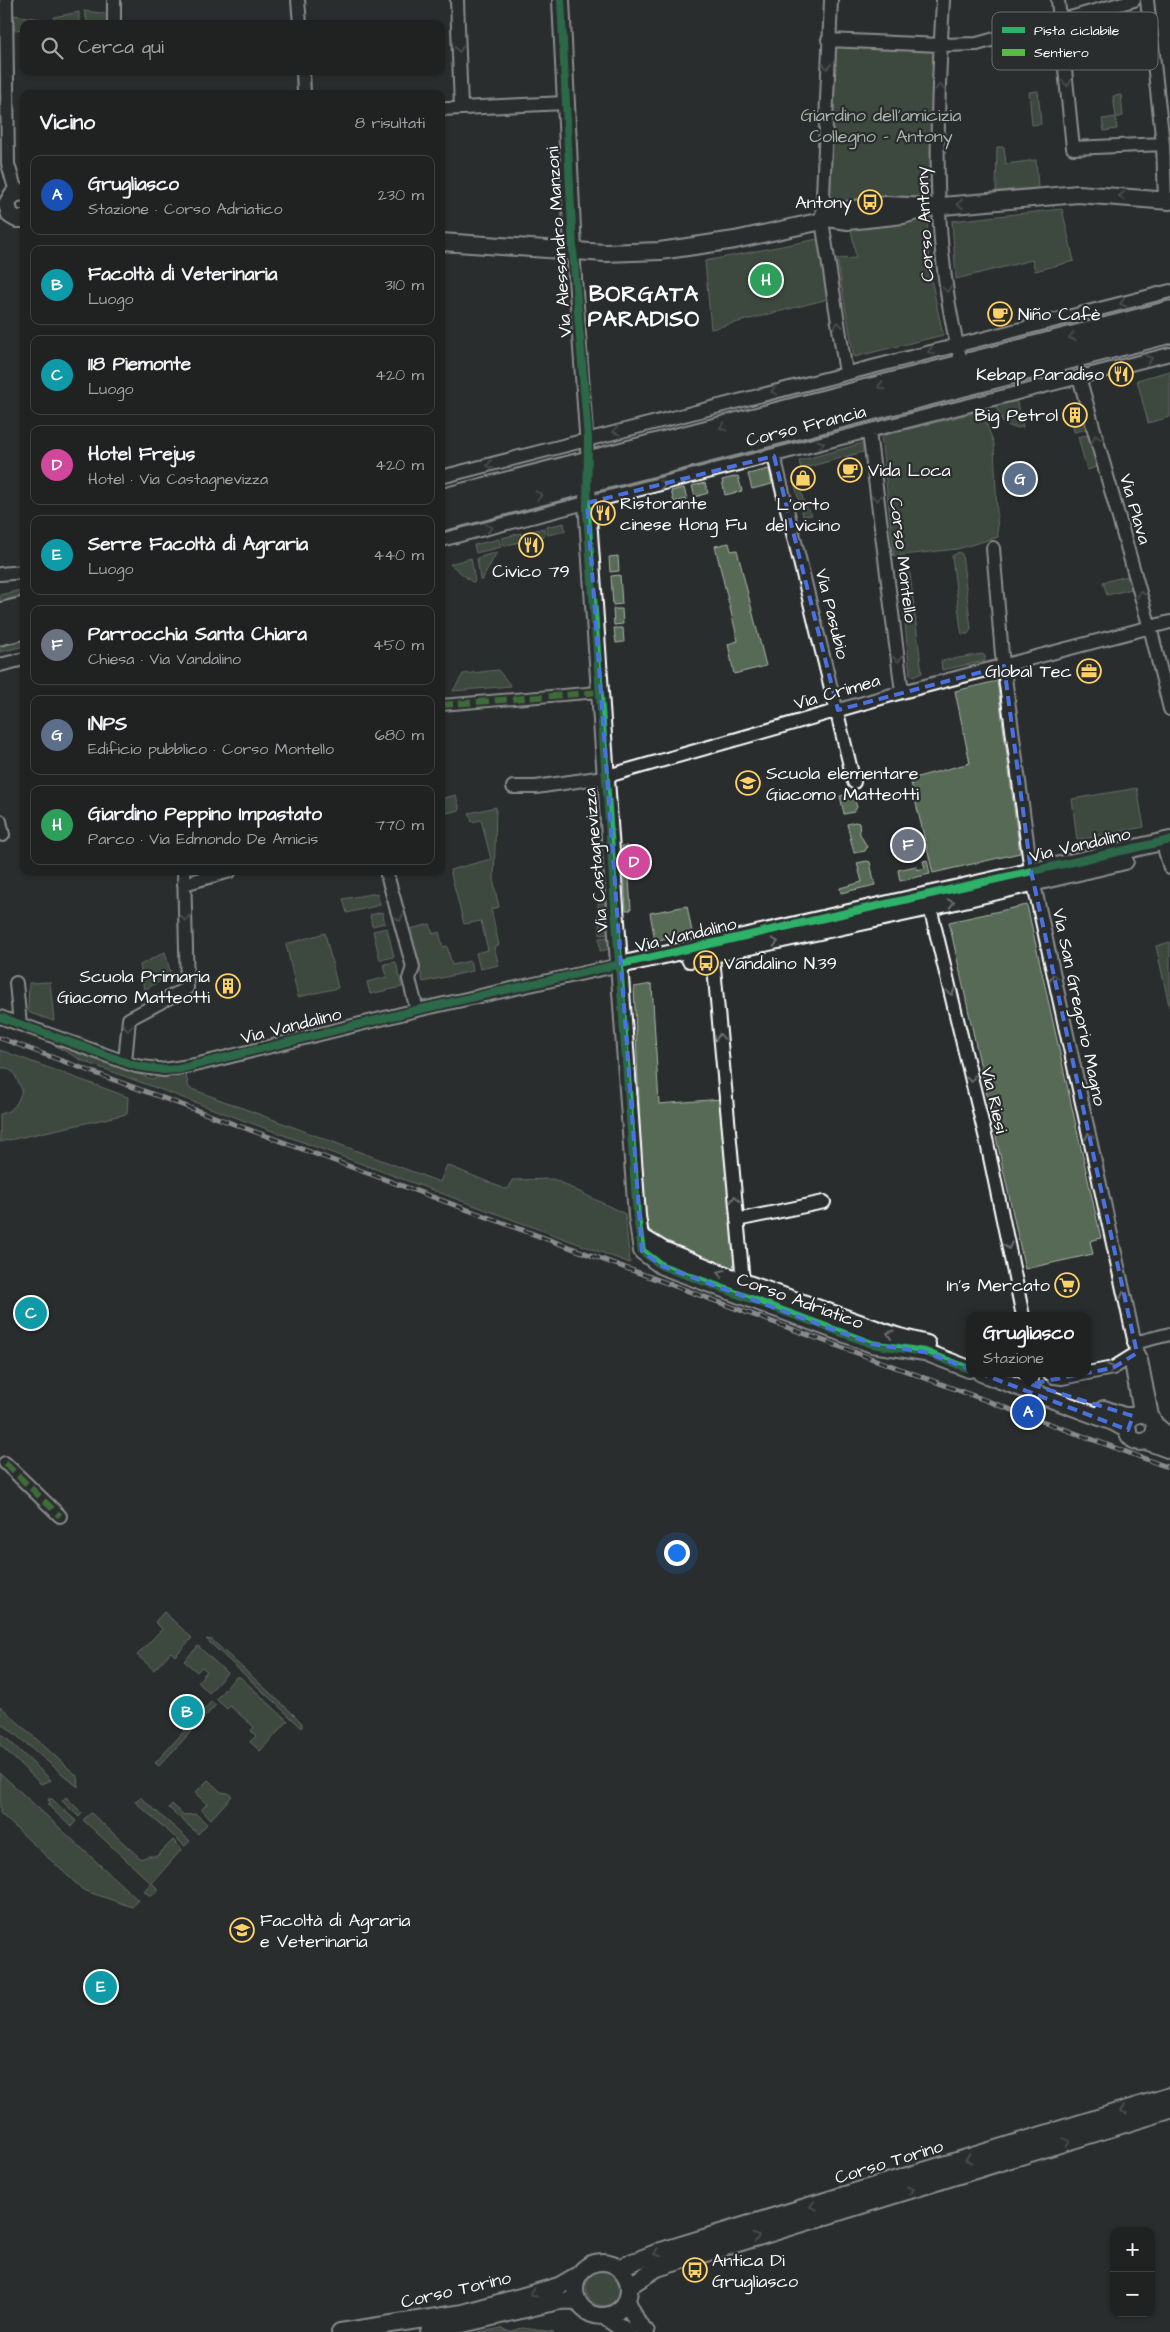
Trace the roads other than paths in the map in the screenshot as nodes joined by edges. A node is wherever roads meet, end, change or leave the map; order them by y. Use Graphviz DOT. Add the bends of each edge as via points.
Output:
graph roads {
  1 [pos="6,0"];
  2 [pos="114,0"];
  3 [pos="298,0"];
  4 [pos="457,0"];
  5 [pos="561,0"];
  6 [pos="831,0"];
  7 [pos="942,0"];
  8 [pos="1134,0"];
  9 [pos="1092,12"];
  10 [pos="114,20"];
  11 [pos="300,20"];
  12 [pos="828,40"];
  13 [pos="992,40"];
  14 [pos="940,45"];
  15 [pos="1065,70"];
  16 [pos="1155,70"];
  17 [pos="303,75"];
  18 [pos="304,90"];
  19 [pos="565,103"];
  20 [pos="461,108"];
  21 [pos="445,109"];
  22 [pos="1163,144"];
  23 [pos="20,192"];
  24 [pos="1168,200"];
  25 [pos="934,207"];
  26 [pos="4,212"];
  27 [pos="20,218"];
  28 [pos="824,220"];
  29 [pos="445,242"];
  30 [pos="573,250"];
  31 [pos="1170,291"];
  32 [pos="1170,312"];
  33 [pos="1170,332"];
  34 [pos="1170,354"];
  35 [pos="962,365"];
  36 [pos="846,373"];
  37 [pos="1080,378"];
  38 [pos="869,432"];
  39 [pos="588,439"];
  40 [pos="774,456"];
  41 [pos="588,472"];
  42 [pos="445,476"];
  43 [pos="445,503"];
  44 [pos="587,503"];
  45 [pos="445,539"];
  46 [pos="993,548"];
  47 [pos="20,572"];
  48 [pos="0,574"];
  49 [pos="20,609"];
  50 [pos="0,614"];
  51 [pos="1170,622"];
  52 [pos="1150,627"];
  53 [pos="20,629"];
  54 [pos="0,634"];
  55 [pos="20,660"];
  56 [pos="0,665"];
  57 [pos="1004,666"];
  58 [pos="599,692"];
  59 [pos="902,692"];
  60 [pos="445,704"];
  61 [pos="1170,709"];
  62 [pos="836,711"];
  63 [pos="604,777"];
  64 [pos="854,782"];
  65 [pos="513,787"];
  66 [pos="0,821"];
  67 [pos="3,835"];
  68 [pos="1168,847"];
  69 [pos="1170,868"];
  70 [pos="199,875"];
  71 [pos="387,875"];
  72 [pos="184,877"];
  73 [pos="1032,878"];
  74 [pos="928,901"];
  75 [pos="713,950"];
  76 [pos="620,965"];
  77 [pos="16,983"];
  78 [pos="417,1010"];
  79 [pos="0,1017"];
  80 [pos="20,1024"];
  81 [pos="126,1062"];
  82 [pos="824,1202"];
  83 [pos="738,1220"];
  84 [pos="640,1236"];
  85 [pos="743,1282"];
  86 [pos="1022,1312"];
  87 [pos="1170,1334"];
  88 [pos="1135,1348"];
  89 [pos="966,1359"];
  90 [pos="966,1368"];
  91 [pos="1091,1372"];
  92 [pos="992,1377"];
  93 [pos="1054,1377"];
  94 [pos="1067,1377"];
  95 [pos="1032,1379"];
  96 [pos="1133,1420"];
  97 [pos="1154,1423"];
  98 [pos="1170,1437"];
  99 [pos="1146,1441"];
  100 [pos="1170,1450"];
  101 [pos="5,1463"];
  102 [pos="60,1516"];
  103 [pos="1170,2096"];
  104 [pos="1170,2110"];
  105 [pos="620,2267"];
  106 [pos="578,2275"];
  107 [pos="628,2293"];
  108 [pos="577,2300"];
  109 [pos="604,2316"];
  110 [pos="340,2332"];
  111 [pos="429,2332"];
  112 [pos="627,2332"];
  113 [pos="646,2332"];
  1 -- 23 [label="street" via="8,164"];
  2 -- 10 [label="street"];
  3 -- 11 [label="street"];
  4 -- 20 [label="street, one-way"];
  5 -- 19 [label="street, Via Alessandro Manzoni"];
  6 -- 12 [label="street"];
  7 -- 14 [label="street, Corso Antony"];
  8 -- 9 [label="street"];
  12 -- 14 [label="street"];
  12 -- 28 [label="street, one-way"];
  13 -- 14 [label="street" via="976,44"];
  25 -- 14 [label="street, Corso Antony, one-way"];
  15 -- 22 [label="street, one-way" via="1073,148"];
  16 -- 22 [label="street"];
  17 -- 18 [label="street"];
  19 -- 20 [label="street"];
  19 -- 30 [label="street, Via Alessandro Manzoni"];
  20 -- 21 [label="street"];
  22 -- 24 [label="street"];
  23 -- 26 [label="street" via="8,200"];
  24 -- 25 [label="street, one-way" via="1078,194"];
  25 -- 28 [label="street" via="883,217"];
  25 -- 35 [label="street, Corso Antony, one-way"];
  26 -- 27 [label="street"];
  28 -- 30 [label="street" via="680,249 613,253"];
  36 -- 28 [label="street, one-way"];
  29 -- 30 [label="street"];
  30 -- 39 [label="street, Via Alessandro Manzoni"];
  31 -- 35 [label="street, Corso Francia, one-way"];
  32 -- 35 [label="main road, Corso Francia, one-way"];
  33 -- 35 [label="main road, Corso Francia"];
  37 -- 34 [label="street, Corso Francia, one-way"];
  35 -- 36 [label="street, Corso Francia, one-way"];
  35 -- 41 [label="main road, Corso Francia"];
  36 -- 39 [label="street, Corso Francia, one-way"];
  37 -- 38 [label="street, Corso Francia"];
  52 -- 37 [label="street, Via Plava, one-way"];
  40 -- 38 [label="street, Corso Francia, one-way"];
  38 -- 59 [label="street, Corso Montello, one-way"];
  39 -- 41 [label="street, Via Alessandro Manzoni"];
  39 -- 42 [label="street, Corso Francia, one-way"];
  44 -- 40 [label="street, Corso Francia, one-way"];
  40 -- 62 [label="street, Via Pasubio"];
  41 -- 43 [label="main road, Corso Francia"];
  41 -- 44 [label="street, Via Castagnevizza"];
  45 -- 44 [label="street, Corso Francia, one-way"];
  44 -- 58 [label="street, Via Castagnevizza"];
  46 -- 57 [label="street"];
  47 -- 48 [label="street"];
  49 -- 50 [label="main road"];
  51 -- 52 [label="street, Via Crimea"];
  52 -- 57 [label="street, Via Crimea"];
  52 -- 61 [label="street, Via Plava"];
  53 -- 54 [label="main road"];
  55 -- 56 [label="street"];
  57 -- 59 [label="street, Via Crimea"];
  57 -- 73 [label="street, Via San Gregorio Magno"];
  58 -- 60 [label="street"];
  58 -- 63 [label="street, Via Castagnevizza"];
  59 -- 62 [label="street, Via Crimea"];
  62 -- 63 [label="street, Via Crimea"];
  62 -- 64 [label="street, Via Pasubio"];
  63 -- 65 [label="street, Via Crimea" via="536,787"];
  63 -- 76 [label="street, Via Castagnevizza"];
  66 -- 67 [label="street"];
  68 -- 69 [label="street"];
  68 -- 73 [label="street, Via Vandalino"];
  70 -- 72 [label="street"];
  71 -- 78 [label="street, one-way" via="413,967 409,979"];
  72 -- 81 [label="street, one-way" via="187,988 129,1018"];
  73 -- 74 [label="street, Via Vandalino"];
  88 -- 73 [label="street, Via San Gregorio Magno, one-way"];
  74 -- 75 [label="street, Via Vandalino"];
  74 -- 86 [label="street, Via Riesi, one-way" via="987,1143"];
  75 -- 76 [label="street, Via Vandalino"];
  83 -- 75 [label="street, Corso Adriatico, one-way"];
  76 -- 78 [label="street, Via Vandalino"];
  76 -- 84 [label="street, Via Castagnevizza"];
  77 -- 80 [label="street"];
  78 -- 81 [label="street, Via Vandalino" via="179,1068 149,1069"];
  79 -- 80 [label="street, Via Vandalino"];
  80 -- 81 [label="street, Via Vandalino"];
  82 -- 83 [label="street"];
  83 -- 85 [label="street, Corso Adriatico"];
  85 -- 84 [label="street, Corso Adriatico, one-way" via="663,1250"];
  84 -- 90 [label="street, Corso Adriatico" via="642,1251 662,1266 872,1344 925,1352"];
  89 -- 85 [label="street, Corso Adriatico, one-way"];
  87 -- 88 [label="street"];
  91 -- 88 [label="street, one-way" via="1114,1368"];
  88 -- 96 [label="street, Via San Gregorio Magno" via="1131,1362 1139,1407"];
  88 -- 97 [label="street, Via San Gregorio Magno" via="1141,1360"];
  92 -- 96 [label="street" via="1113,1422"];
  93 -- 94 [label="street, one-way"];
  95 -- 96 [label="street"];
  96 -- 97 [label="street" via="1146,1415"];
  96 -- 99 [label="street" via="1134,1439"];
  97 -- 98 [label="street"];
  97 -- 99 [label="street" via="1154,1433"];
  99 -- 100 [label="street"];
  101 -- 102 [label="street"];
  103 -- 105 [label="street, Corso Torino, one-way" via="661,2251"];
  107 -- 104 [label="street, Corso Torino, one-way" via="657,2268"];
  105 -- 106 [label="street, Corso Torino" via="599,2261 588,2265"];
  105 -- 107 [label="street" via="626,2275"];
  106 -- 108 [label="street" via="574,2289"];
  106 -- 110 [label="street, Corso Torino, one-way" via="559,2286 463,2313"];
  107 -- 109 [label="street, Corso Torino" via="618,2311"];
  107 -- 113 [label="street" via="638,2324"];
  108 -- 109 [label="street" via="584,2309"];
  108 -- 111 [label="street, Corso Torino" via="559,2300"];
  109 -- 112 [label="street"];
}
